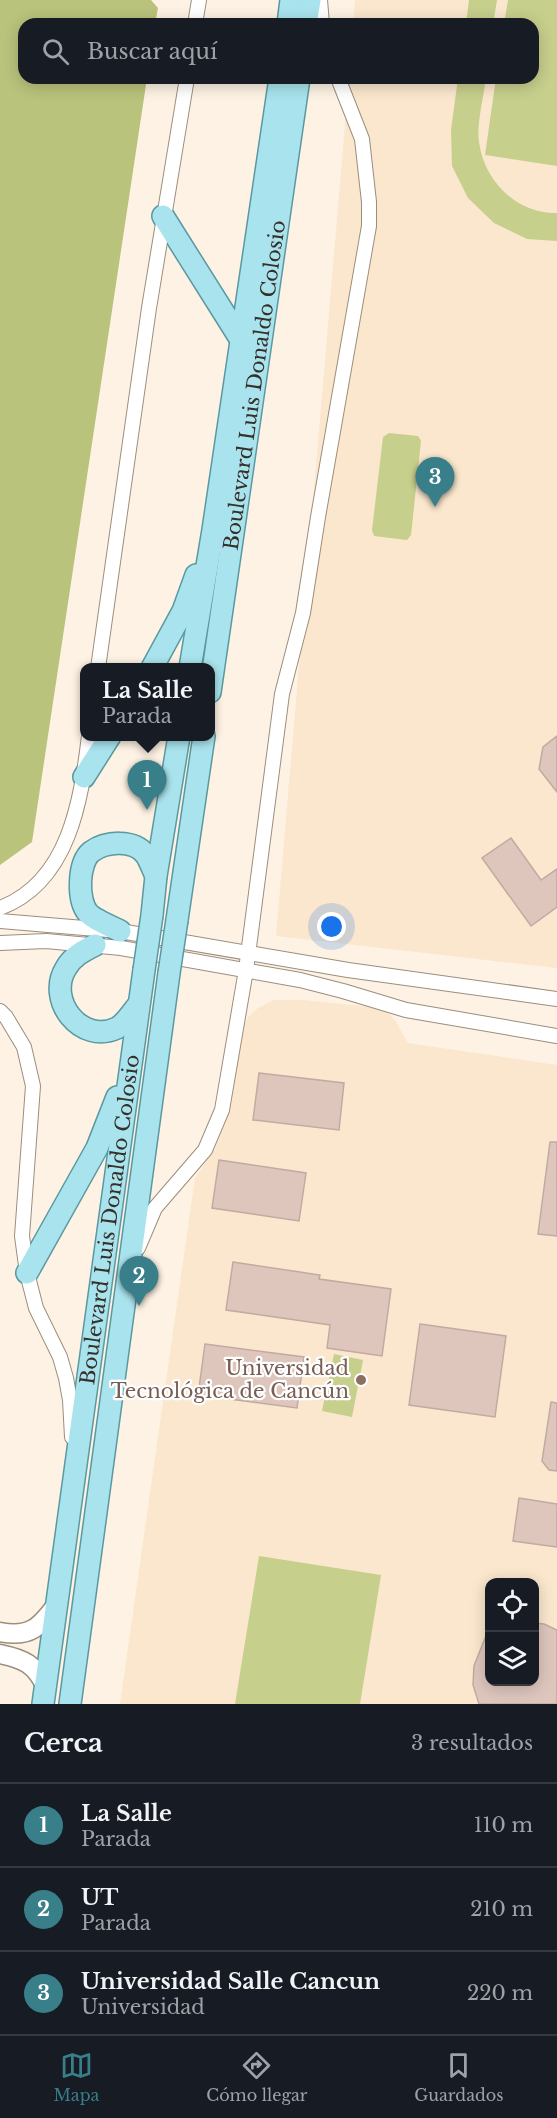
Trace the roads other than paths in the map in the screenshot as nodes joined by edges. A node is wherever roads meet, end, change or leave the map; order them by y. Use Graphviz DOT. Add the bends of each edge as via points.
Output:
graph roads {
  1 [pos="199,0"];
  2 [pos="291,0"];
  3 [pos="310,0"];
  4 [pos="320,0"];
  5 [pos="196,18"];
  6 [pos="289,18"];
  7 [pos="307,18"];
  8 [pos="322,18"];
  9 [pos="186,84"];
  10 [pos="279,84"];
  11 [pos="297,84"];
  12 [pos="340,84"];
  13 [pos="164,216"];
  14 [pos="241,340"];
  15 [pos="213,530"];
  16 [pos="99,663"];
  17 [pos="155,663"];
  18 [pos="191,663"];
  19 [pos="214,663"];
  20 [pos="88,741"];
  21 [pos="107,741"];
  22 [pos="178,741"];
  23 [pos="203,741"];
  24 [pos="84,777"];
  25 [pos="156,876"];
  26 [pos="0,908"];
  27 [pos="0,921"];
  28 [pos="120,932"];
  29 [pos="0,943"];
  30 [pos="94,945"];
  31 [pos="247,954"];
  32 [pos="246,970"];
  33 [pos="557,999"];
  34 [pos="139,1004"];
  35 [pos="0,1011"];
  36 [pos="557,1036"];
  37 [pos="132,1054"];
  38 [pos="131,1263"];
  39 [pos="27,1273"];
  40 [pos="70,1514"];
  41 [pos="57,1604"];
  42 [pos="0,1632"];
  43 [pos="0,1654"];
  44 [pos="44,1695"];
  45 [pos="70,1704"];
  1 -- 5 [label="street"];
  2 -- 6 [label="main road"];
  3 -- 7 [label="main road"];
  4 -- 8 [label="street"];
  9 -- 13 [label="street"];
  10 -- 14 [label="main road, Boulevard Luis Donaldo Colosio"];
  11 -- 19 [label="main road, Boulevard Luis Donaldo Colosio"];
  12 -- 31 [label="street" via="362,140 369,226 303,613 282,694"];
  13 -- 14 [label="main road"];
  13 -- 16 [label="street"];
  14 -- 15 [label="main road, Boulevard Luis Donaldo Colosio"];
  15 -- 17 [label="main road" via="183,611"];
  15 -- 18 [label="main road, Boulevard Luis Donaldo Colosio"];
  20 -- 24 [label="street"];
  21 -- 24 [label="main road"];
  22 -- 25 [label="main road, Boulevard Luis Donaldo Colosio"];
  23 -- 38 [label="main road, Boulevard Luis Donaldo Colosio, bridge"];
  24 -- 26 [label="street" via="71,828 57,860 37,887"];
  25 -- 28 [label="main road" via="146,854 130,844 109,844 90,853 81,871 80,894 88,913"];
  25 -- 34 [label="main road, Boulevard Luis Donaldo Colosio, bridge"];
  27 -- 28 [label="street"];
  28 -- 31 [label="street"];
  29 -- 30 [label="street"];
  30 -- 32 [label="street"];
  30 -- 34 [label="main road" via="76,955 64,970 61,989 65,1012 82,1028 101,1032 118,1028"];
  31 -- 32 [label="street"];
  31 -- 33 [label="street"];
  32 -- 36 [label="street" via="343,991 406,1010"];
  32 -- 38 [label="street" via="222,1110 205,1150 155,1208"];
  34 -- 37 [label="main road, Boulevard Luis Donaldo Colosio"];
  35 -- 39 [label="street" via="24,1047 33,1086 22,1236"];
  37 -- 39 [label="main road" via="104,1134"];
  37 -- 40 [label="main road, Boulevard Luis Donaldo Colosio"];
  38 -- 45 [label="main road, Boulevard Luis Donaldo Colosio"];
  39 -- 40 [label="street" via="36,1308 66,1378 72,1428"];
  40 -- 41 [label="main road, Boulevard Luis Donaldo Colosio"];
  41 -- 42 [label="street" via="44,1622 23,1634"];
  41 -- 44 [label="main road, Boulevard Luis Donaldo Colosio"];
  43 -- 44 [label="street" via="28,1662 41,1677"];
}
